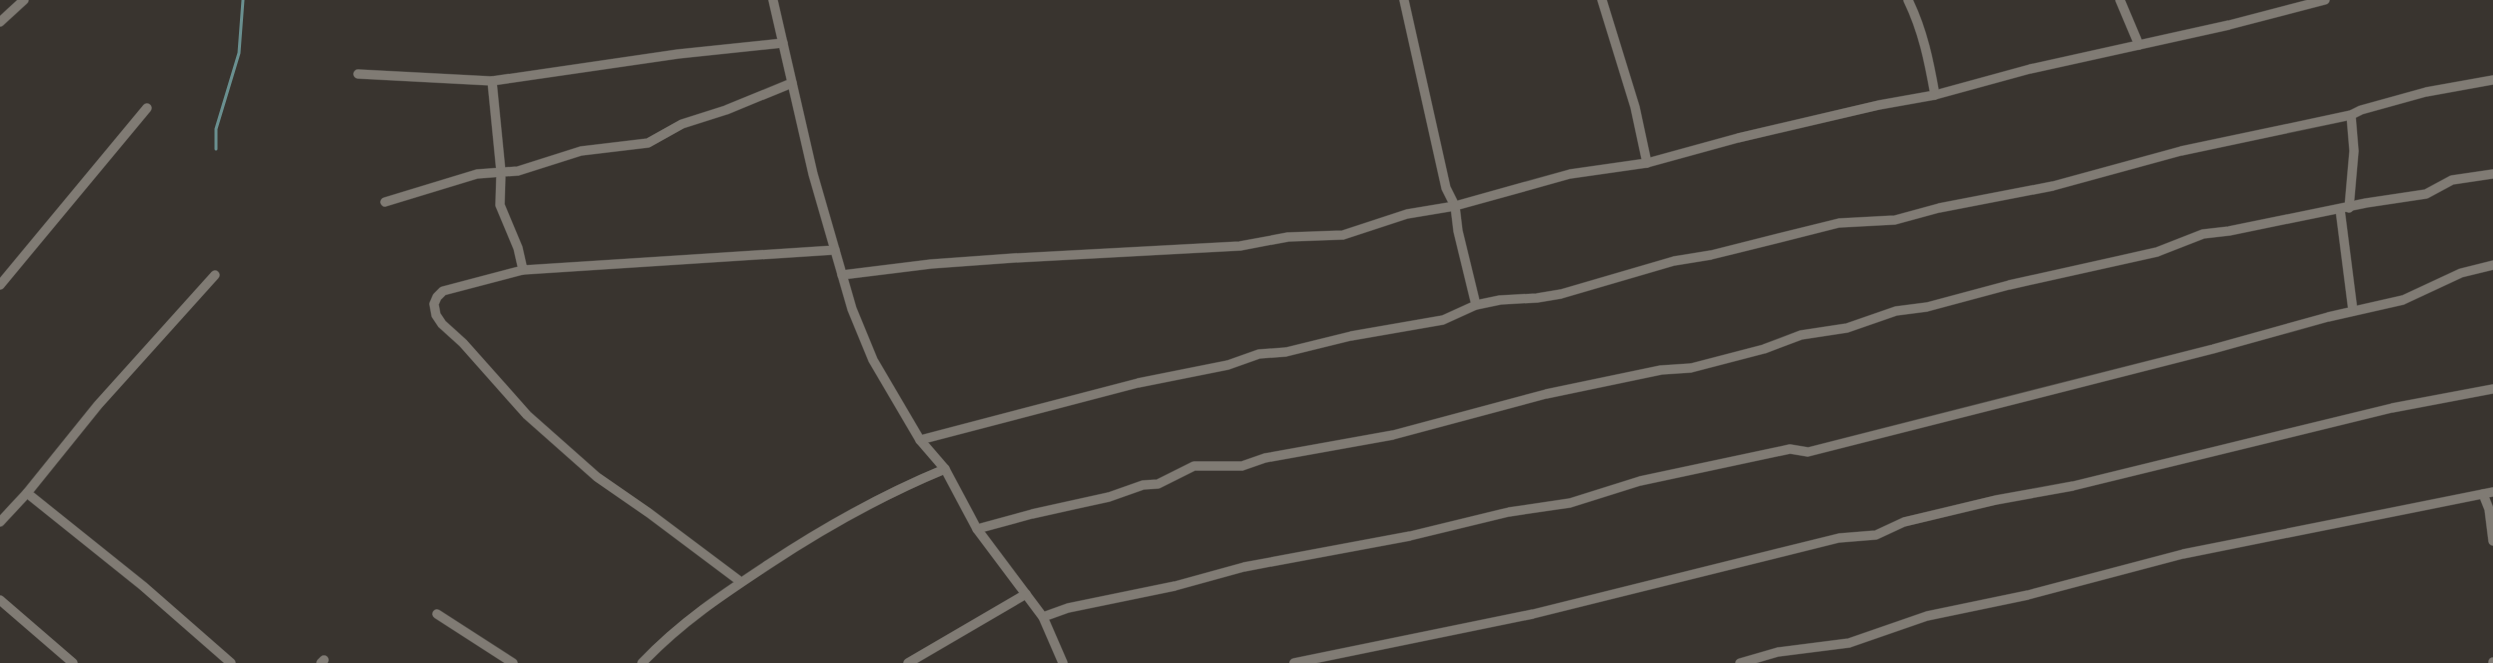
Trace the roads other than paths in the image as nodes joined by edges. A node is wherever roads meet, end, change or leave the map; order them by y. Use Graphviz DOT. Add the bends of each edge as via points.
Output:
graph roads {
  1 [pos="24,0"];
  2 [pos="773,0"];
  3 [pos="1404,0"];
  4 [pos="1602,0"];
  5 [pos="1908,0"];
  6 [pos="2120,0"];
  7 [pos="2326,0"];
  8 [pos="0,22"];
  9 [pos="783,43"];
  10 [pos="2139,45"];
  11 [pos="358,74"];
  12 [pos="2493,80"];
  13 [pos="492,81"];
  14 [pos="792,83"];
  15 [pos="1935,95"];
  16 [pos="147,108"];
  17 [pos="2350,115"];
  18 [pos="1647,163"];
  19 [pos="501,172"];
  20 [pos="2493,174"];
  21 [pos="385,202"];
  22 [pos="1455,206"];
  23 [pos="2345,208"];
  24 [pos="835,250"];
  25 [pos="2493,265"];
  26 [pos="523,270"];
  27 [pos="215,275"];
  28 [pos="842,275"];
  29 [pos="0,285"];
  30 [pos="1476,305"];
  31 [pos="2353,311"];
  32 [pos="2493,389"];
  33 [pos="920,440"];
  34 [pos="945,469"];
  35 [pos="2493,492"];
  36 [pos="27,493"];
  37 [pos="2483,494"];
  38 [pos="0,522"];
  39 [pos="978,529"];
  40 [pos="2493,541"];
  41 [pos="741,582"];
  42 [pos="1026,594"];
  43 [pos="0,600"];
  44 [pos="437,614"];
  45 [pos="1043,617"];
  46 [pos="73,663"];
  47 [pos="231,663"];
  48 [pos="513,663"];
  49 [pos="642,663"];
  50 [pos="908,663"];
  51 [pos="1063,663"];
  52 [pos="1294,663"];
  53 [pos="1740,663"];
  1 -- 8 [label="street"];
  2 -- 9 [label="street"];
  3 -- 22 [label="street" via="1446,188"];
  4 -- 18 [label="street" via="1635,106"];
  5 -- 15 [label="street" via="1927,48"];
  6 -- 10 [label="street"];
  7 -- 10 [label="street"];
  9 -- 13 [label="street" via="678,54"];
  9 -- 14 [label="street"];
  10 -- 15 [label="street" via="2030,69"];
  11 -- 13 [label="street"];
  12 -- 17 [label="street" via="2419,94"];
  13 -- 19 [label="street"];
  14 -- 19 [label="street" via="726,110 682,124 648,143 581,151 518,171"];
  14 -- 24 [label="street" via="813,174"];
  15 -- 18 [label="street" via="1839,114"];
  16 -- 29 [label="street"];
  17 -- 23 [label="street" via="2354,151"];
  17 -- 30 [label="street" via="2181,150 2053,186 1939,208 1895,220 1839,223 1711,255 1674,261 1561,294"];
  18 -- 22 [label="street" via="1570,174"];
  19 -- 21 [label="street" via="477,174"];
  19 -- 26 [label="street" via="500,205 518,248"];
  20 -- 23 [label="street" via="2452,180 2426,194"];
  22 -- 28 [label="street" via="1420,210 1343,235 1288,237 1240,246 939,263"];
  22 -- 30 [label="street" via="1458,231"];
  23 -- 31 [label="street"];
  23 -- 39 [label="street" via="2203,234 2157,252 2009,285 1927,307 1896,311 1847,328 1801,335 1764,349 1691,368 1661,370 1546,394 1393,435 1265,458 1242,466 1194,466 1158,484 1143,485"];
  24 -- 26 [label="street" via="666,262 615,262"];
  24 -- 28 [label="street"];
  25 -- 31 [label="street" via="2461,273 2403,300"];
  26 -- 41 [label="street" via="442,291 434,304 436,315 527,414 597,477"];
  27 -- 36 [label="street" via="98,405"];
  28 -- 33 [label="street" via="852,310 873,360"];
  30 -- 33 [label="street" via="1443,320 1351,336 1286,352 1259,354 1228,364 1138,383"];
  31 -- 45 [label="street" via="1808,452 1790,449 1640,481 1570,503 1509,512 1410,536 1244,567 1175,586 1068,608"];
  32 -- 52 [label="street" via="2392,408 2073,486 1996,500 1904,522 1876,535 1839,538 1533,614"];
  33 -- 34 [label="street"];
  34 -- 39 [label="street"];
  34 -- 41 [label="street" via="900,487 844,516"];
  35 -- 37 [label="street"];
  36 -- 38 [label="street"];
  36 -- 47 [label="street" via="142,586"];
  37 -- 40 [label="street" via="2489,509"];
  37 -- 53 [label="street" via="2183,554 2028,594 1927,616 1849,643 1778,652"];
  39 -- 42 [label="street"];
  41 -- 49 [label="street" via="677,628"];
  42 -- 45 [label="street"];
  42 -- 50 [label="street"];
  43 -- 46 [label="street"];
  44 -- 48 [label="street"];
  45 -- 51 [label="street"];
}
